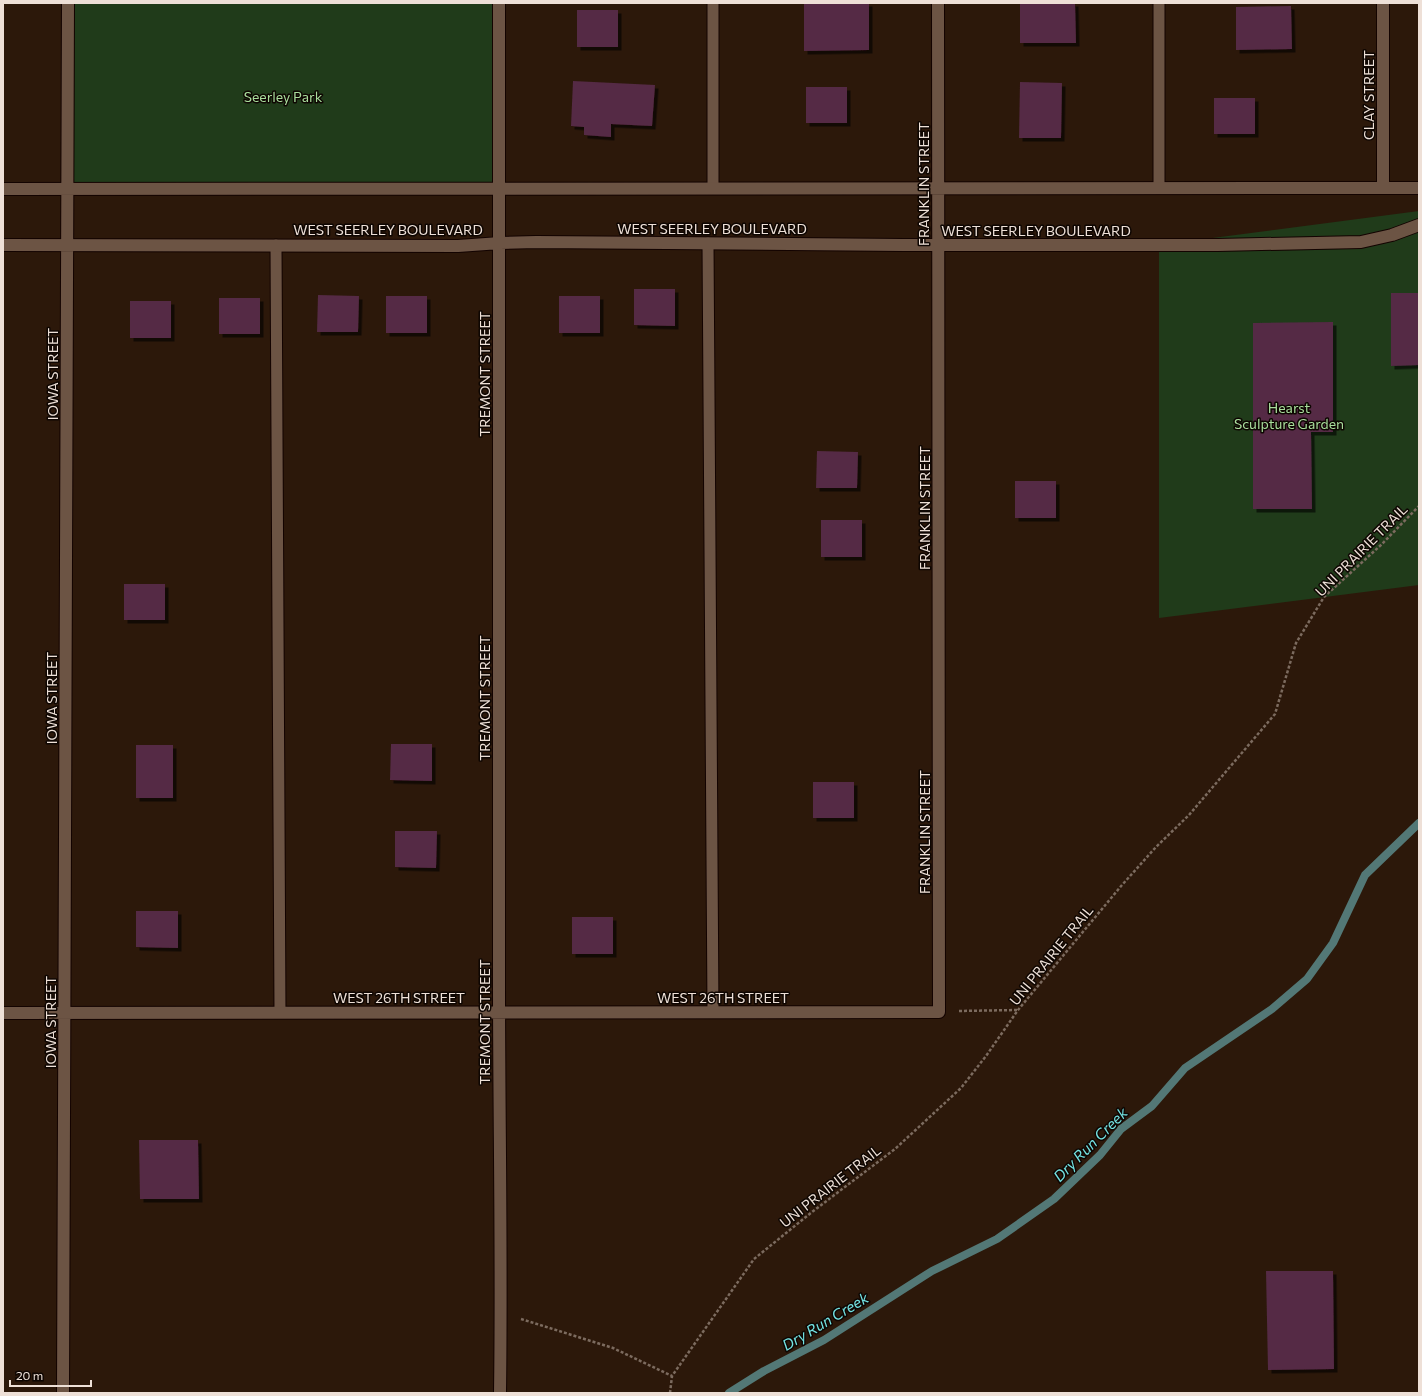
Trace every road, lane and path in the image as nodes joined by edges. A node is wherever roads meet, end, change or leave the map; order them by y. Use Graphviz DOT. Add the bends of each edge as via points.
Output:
graph roads {
  1 [pos="68,3"];
  2 [pos="499,3"];
  3 [pos="714,3"];
  4 [pos="938,3"];
  5 [pos="1159,3"];
  6 [pos="1383,3"];
  7 [pos="499,188"];
  8 [pos="713,188"];
  9 [pos="938,188"];
  10 [pos="1159,188"];
  11 [pos="1383,188"];
  12 [pos="1419,188"];
  13 [pos="3,189"];
  14 [pos="67,189"];
  15 [pos="1419,225"];
  16 [pos="500,243"];
  17 [pos="708,243"];
  18 [pos="938,244"];
  19 [pos="3,245"];
  20 [pos="67,245"];
  21 [pos="276,245"];
  22 [pos="1419,506"];
  23 [pos="1018,1010"];
  24 [pos="3,1012"];
  25 [pos="65,1012"];
  26 [pos="280,1012"];
  27 [pos="499,1012"];
  28 [pos="713,1012"];
  29 [pos="939,1012"];
  30 [pos="501,1313"];
  31 [pos="672,1376"];
  32 [pos="63,1393"];
  33 [pos="500,1393"];
  34 [pos="670,1393"];
  1 -- 14 [label="street, IOWA STREET"];
  2 -- 7 [label="street, TREMONT STREET"];
  3 -- 8 [label="lane"];
  4 -- 9 [label="street, FRANKLIN STREET"];
  5 -- 10 [label="lane"];
  6 -- 11 [label="street, CLAY STREET"];
  7 -- 8 [label="street"];
  7 -- 14 [label="street"];
  7 -- 16 [label="street, TREMONT STREET"];
  8 -- 9 [label="street"];
  9 -- 10 [label="street"];
  9 -- 18 [label="street, FRANKLIN STREET"];
  10 -- 11 [label="street"];
  11 -- 12 [label="street"];
  13 -- 14 [label="street"];
  14 -- 20 [label="street, IOWA STREET"];
  15 -- 18 [label="street, WEST SEERLEY BOULEVARD" via="1392,236 1361,242 1218,245"];
  16 -- 17 [label="street, WEST SEERLEY BOULEVARD"];
  16 -- 21 [label="street, WEST SEERLEY BOULEVARD" via="458,246"];
  16 -- 27 [label="street, TREMONT STREET"];
  17 -- 18 [label="street, WEST SEERLEY BOULEVARD"];
  17 -- 28 [label="lane"];
  18 -- 29 [label="street, FRANKLIN STREET"];
  19 -- 20 [label="street, WEST SEERLEY BOULEVARD"];
  20 -- 21 [label="street, WEST SEERLEY BOULEVARD"];
  20 -- 25 [label="street, IOWA STREET"];
  21 -- 26 [label="lane"];
  22 -- 23 [label="path, UNI PRAIRIE TRAIL" via="1324,597 1296,643 1275,714 1189,815 1122,885"];
  23 -- 29 [label="path"];
  23 -- 31 [label="path, UNI PRAIRIE TRAIL" via="961,1088 895,1149 754,1259"];
  24 -- 25 [label="street, WEST 26TH STREET"];
  25 -- 26 [label="street, WEST 26TH STREET"];
  25 -- 32 [label="street, IOWA STREET"];
  26 -- 27 [label="street, WEST 26TH STREET"];
  27 -- 28 [label="street, WEST 26TH STREET"];
  27 -- 30 [label="street, TREMONT STREET"];
  28 -- 29 [label="street, WEST 26TH STREET"];
  30 -- 31 [label="path" via="613,1348"];
  30 -- 33 [label="street, TREMONT STREET"];
  31 -- 34 [label="path, UNI PRAIRIE TRAIL"];
}
